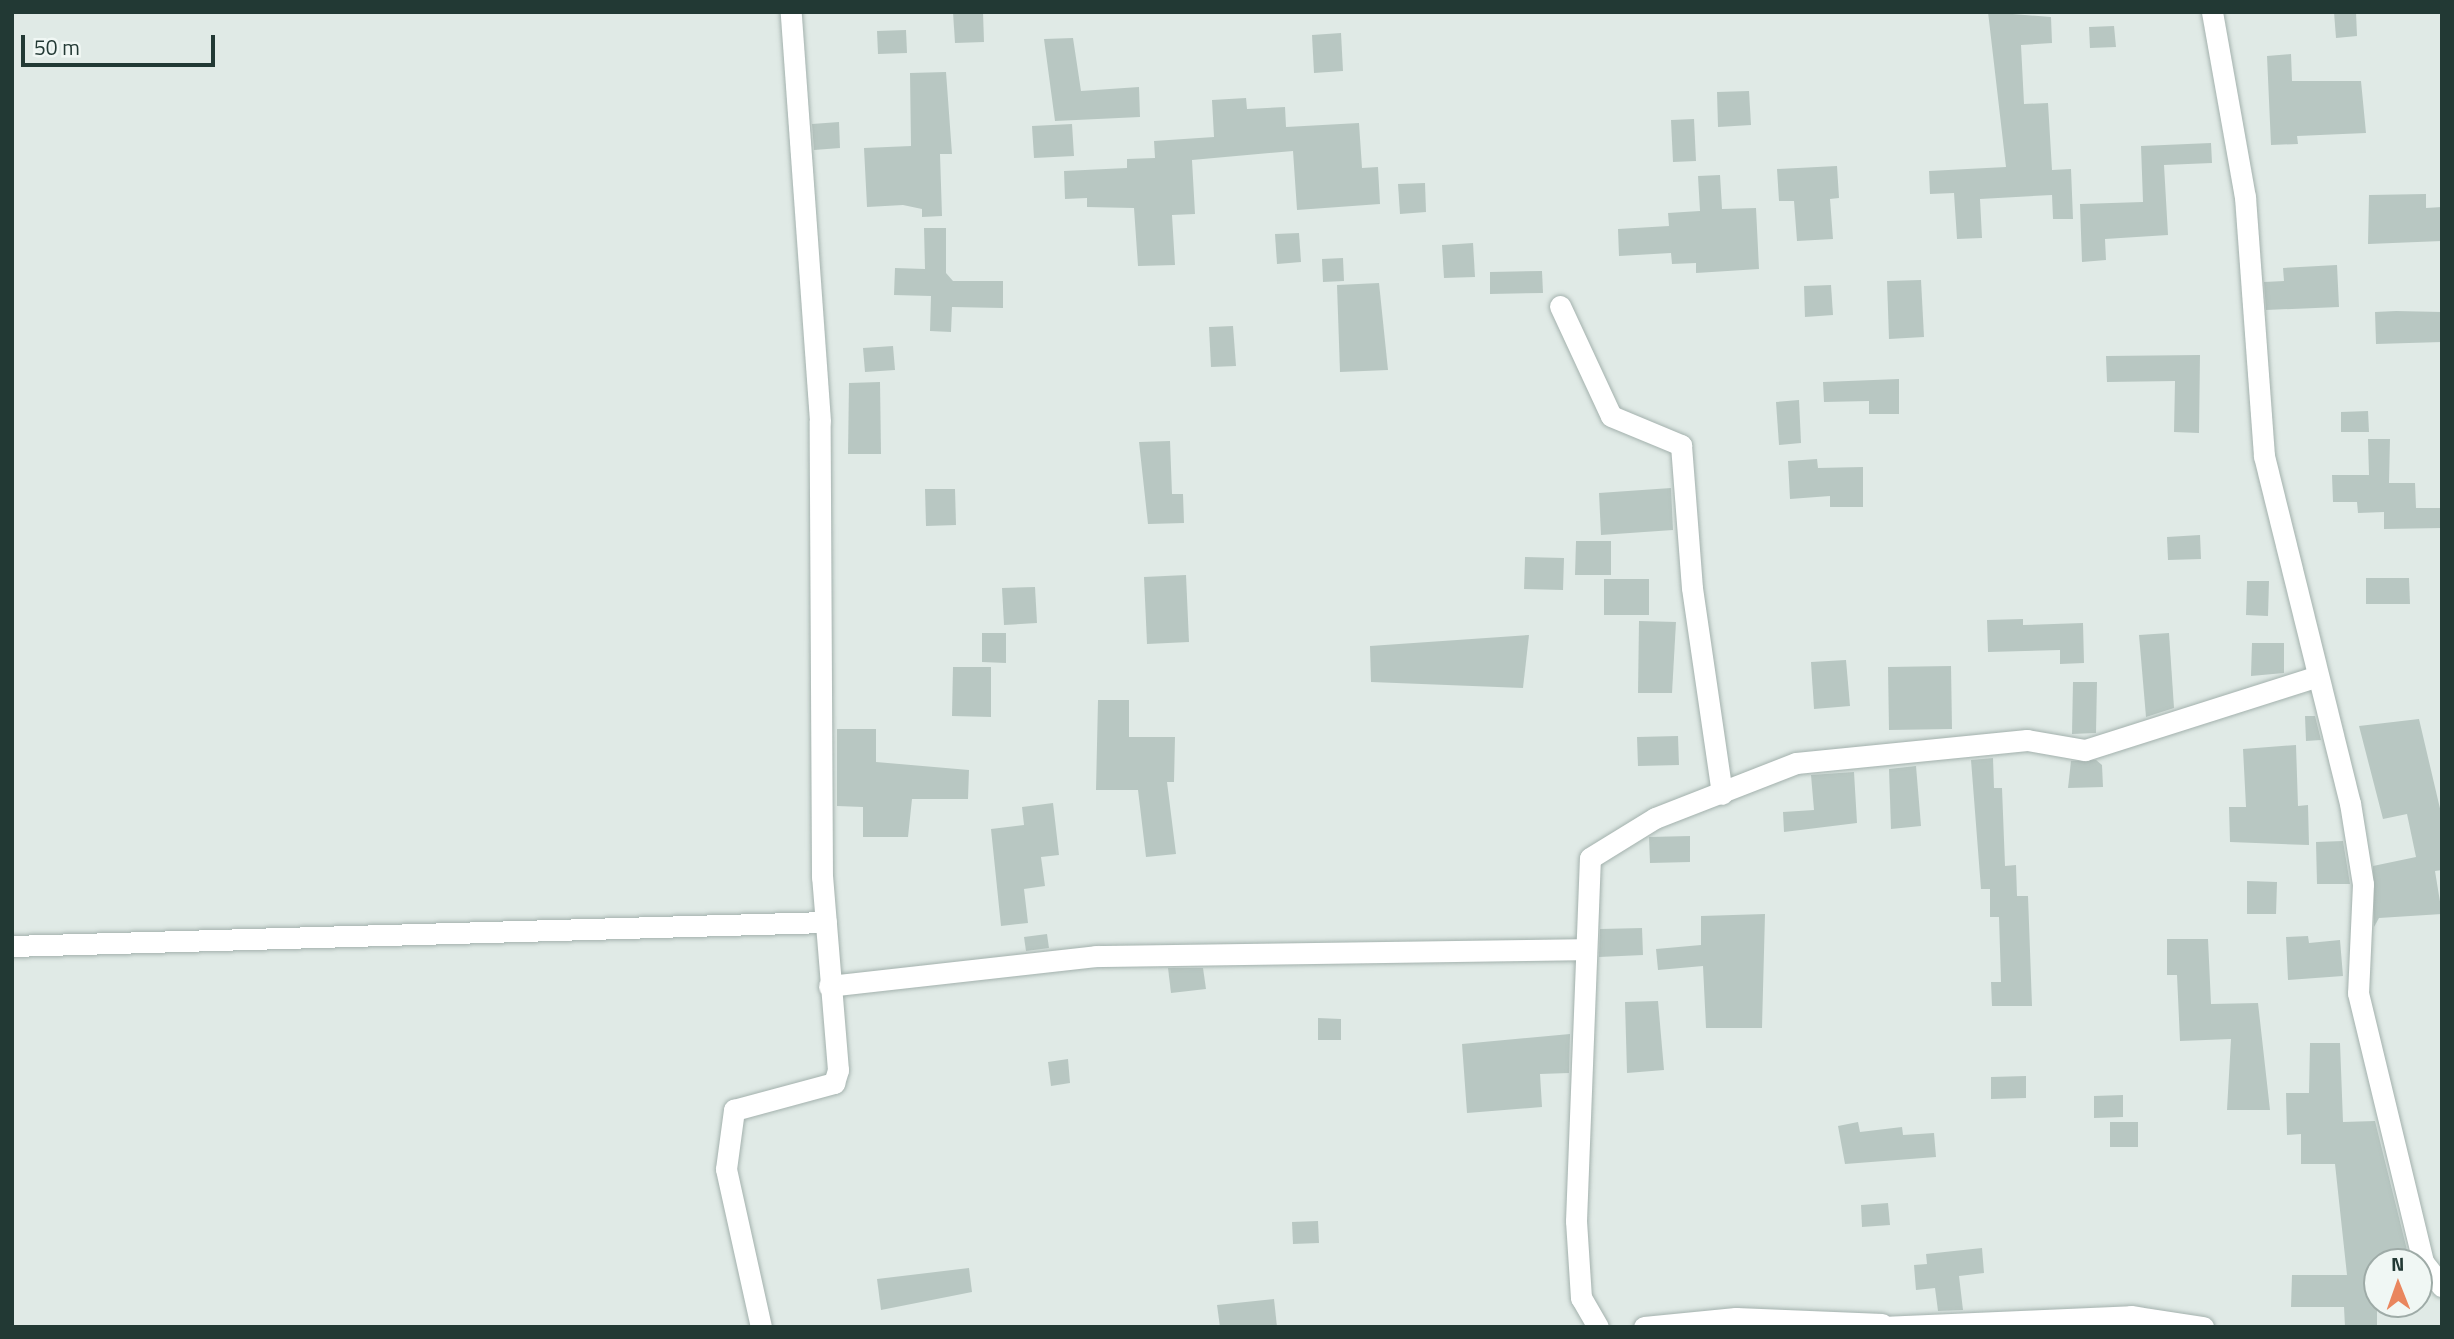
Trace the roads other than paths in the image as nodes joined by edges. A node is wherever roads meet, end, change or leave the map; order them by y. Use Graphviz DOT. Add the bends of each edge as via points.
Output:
graph roads {
  1 [pos="791,12"];
  2 [pos="2212,12"];
  3 [pos="1560,306"];
  4 [pos="2318,676"];
  5 [pos="1722,793"];
  6 [pos="826,922"];
  7 [pos="12,946"];
  8 [pos="1586,949"];
  9 [pos="829,986"];
  10 [pos="2442,1286"];
  11 [pos="1882,1326"];
  12 [pos="761,1327"];
  13 [pos="1598,1327"];
  14 [pos="1644,1327"];
  15 [pos="2203,1327"];
  1 -- 6 [label="street" via="820,421"];
  2 -- 4 [label="street" via="2245,197 2264,456"];
  3 -- 5 [label="street" via="1611,416 1681,445 1692,588"];
  4 -- 5 [label="street" via="2085,750 2027,740 1879,753 1796,763"];
  4 -- 10 [label="street" via="2363,884 2358,993 2423,1262"];
  5 -- 8 [label="street" via="1655,818 1590,858"];
  6 -- 7 [label="street"];
  6 -- 9 [label="street"];
  8 -- 9 [label="street" via="1096,956"];
  8 -- 13 [label="street" via="1576,1221 1581,1298"];
  9 -- 12 [label="street" via="834,1083 734,1110 728,1136 726,1170"];
  11 -- 14 [label="street" via="1736,1318"];
  11 -- 15 [label="street" via="2131,1316"];
}
